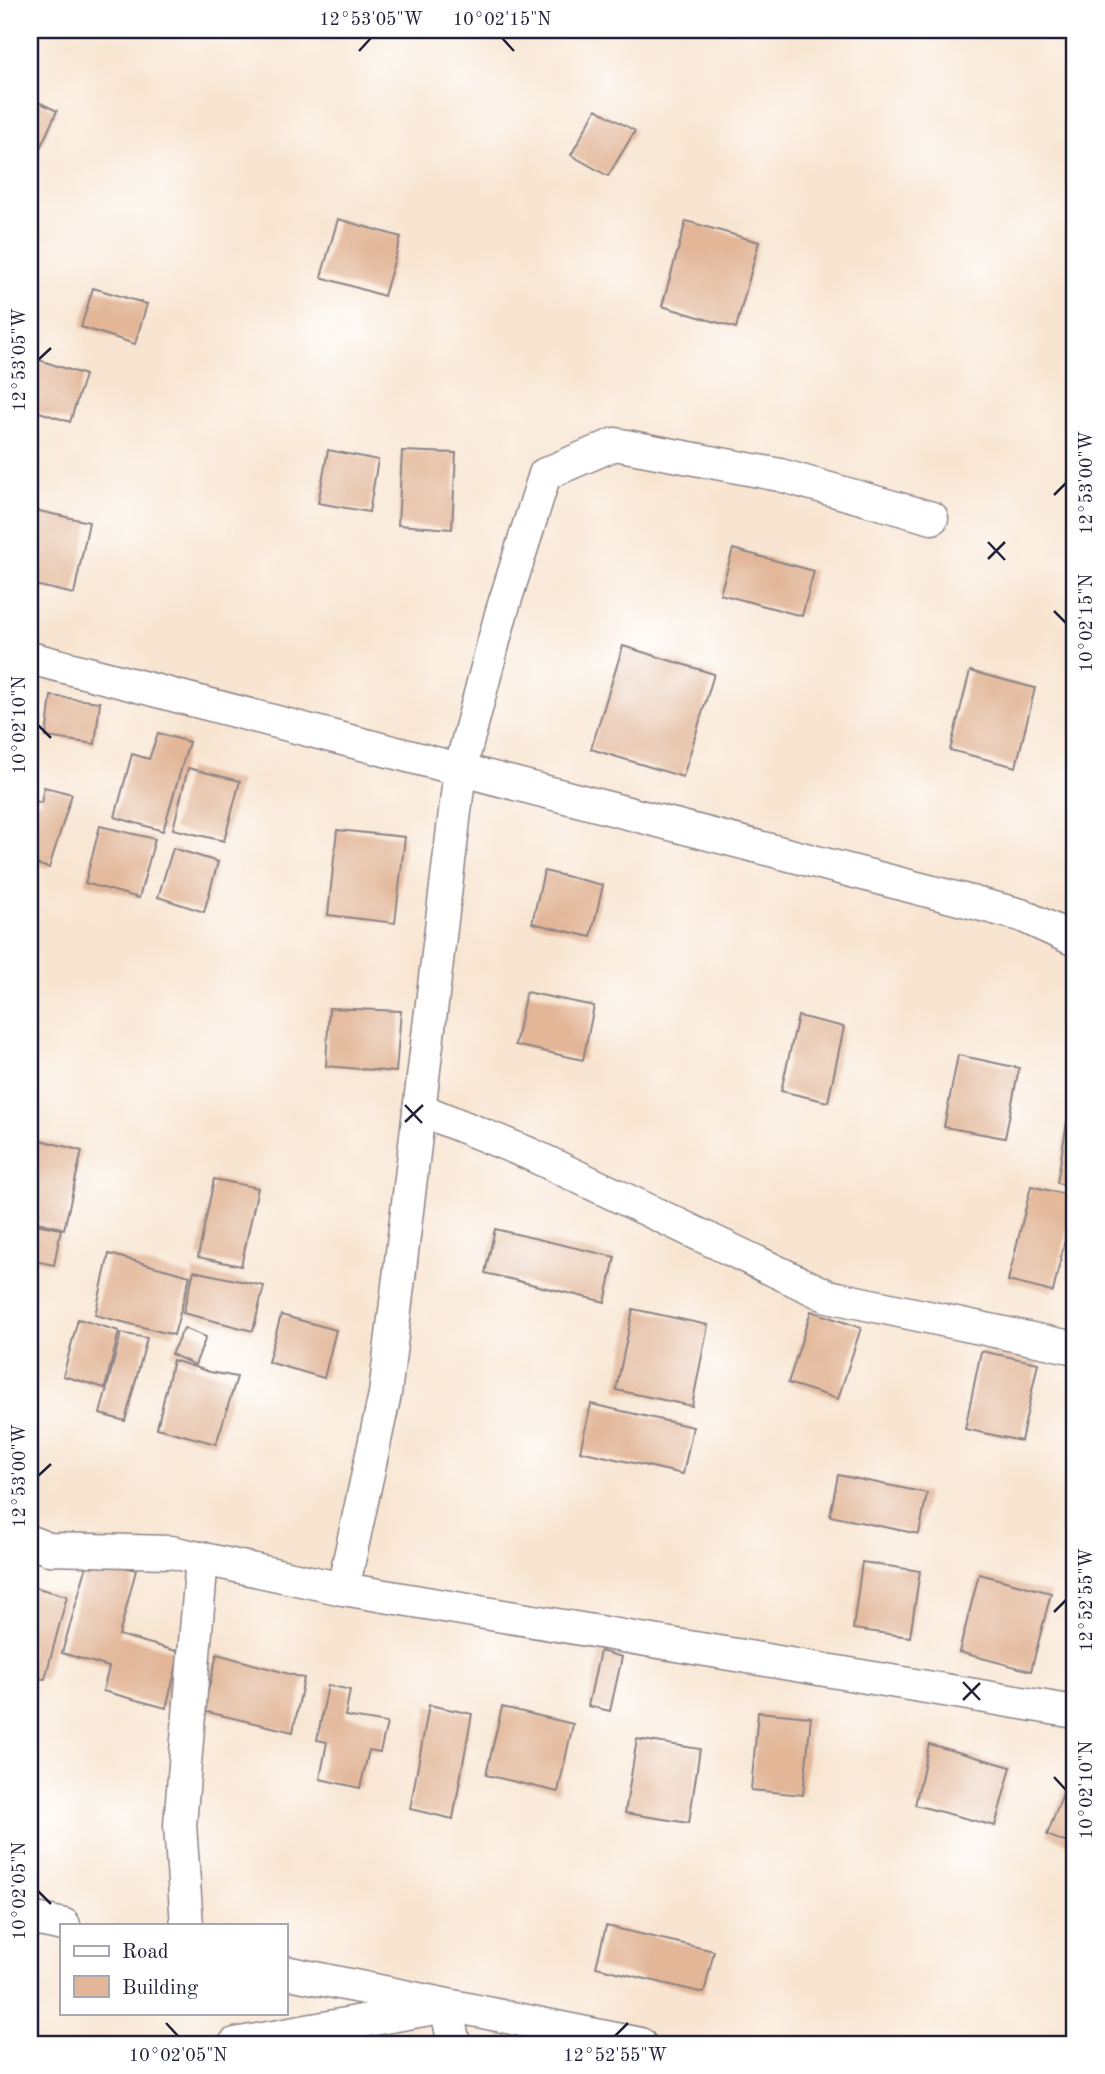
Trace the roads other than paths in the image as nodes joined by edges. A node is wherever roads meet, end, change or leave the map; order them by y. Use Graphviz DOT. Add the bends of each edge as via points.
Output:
graph roads {
  1 [pos="932,518"];
  2 [pos="30,658"];
  3 [pos="460,769"];
  4 [pos="1075,940"];
  5 [pos="419,1110"];
  6 [pos="1075,1348"];
  7 [pos="30,1542"];
  8 [pos="202,1558"];
  9 [pos="344,1588"];
  10 [pos="1075,1712"];
  11 [pos="30,1918"];
  12 [pos="60,1924"];
  13 [pos="187,1924"];
  14 [pos="287,1972"];
  15 [pos="446,2006"];
  16 [pos="235,2044"];
  17 [pos="454,2044"];
  18 [pos="640,2044"];
  1 -- 3 [label="street" via="780,475 615,444 545,474 501,614"];
  2 -- 3 [label="street"];
  3 -- 4 [label="street" via="1021,915"];
  3 -- 5 [label="street"];
  5 -- 6 [label="street" via="530,1154 828,1296"];
  5 -- 9 [label="street" via="386,1394"];
  7 -- 8 [label="street" via="49,1549 171,1552"];
  8 -- 9 [label="street"];
  8 -- 13 [label="street" via="180,1825"];
  9 -- 10 [label="street"];
  11 -- 12 [label="street"];
  14 -- 15 [label="street"];
  15 -- 16 [label="street"];
  15 -- 17 [label="street"];
  15 -- 18 [label="street"];
}
